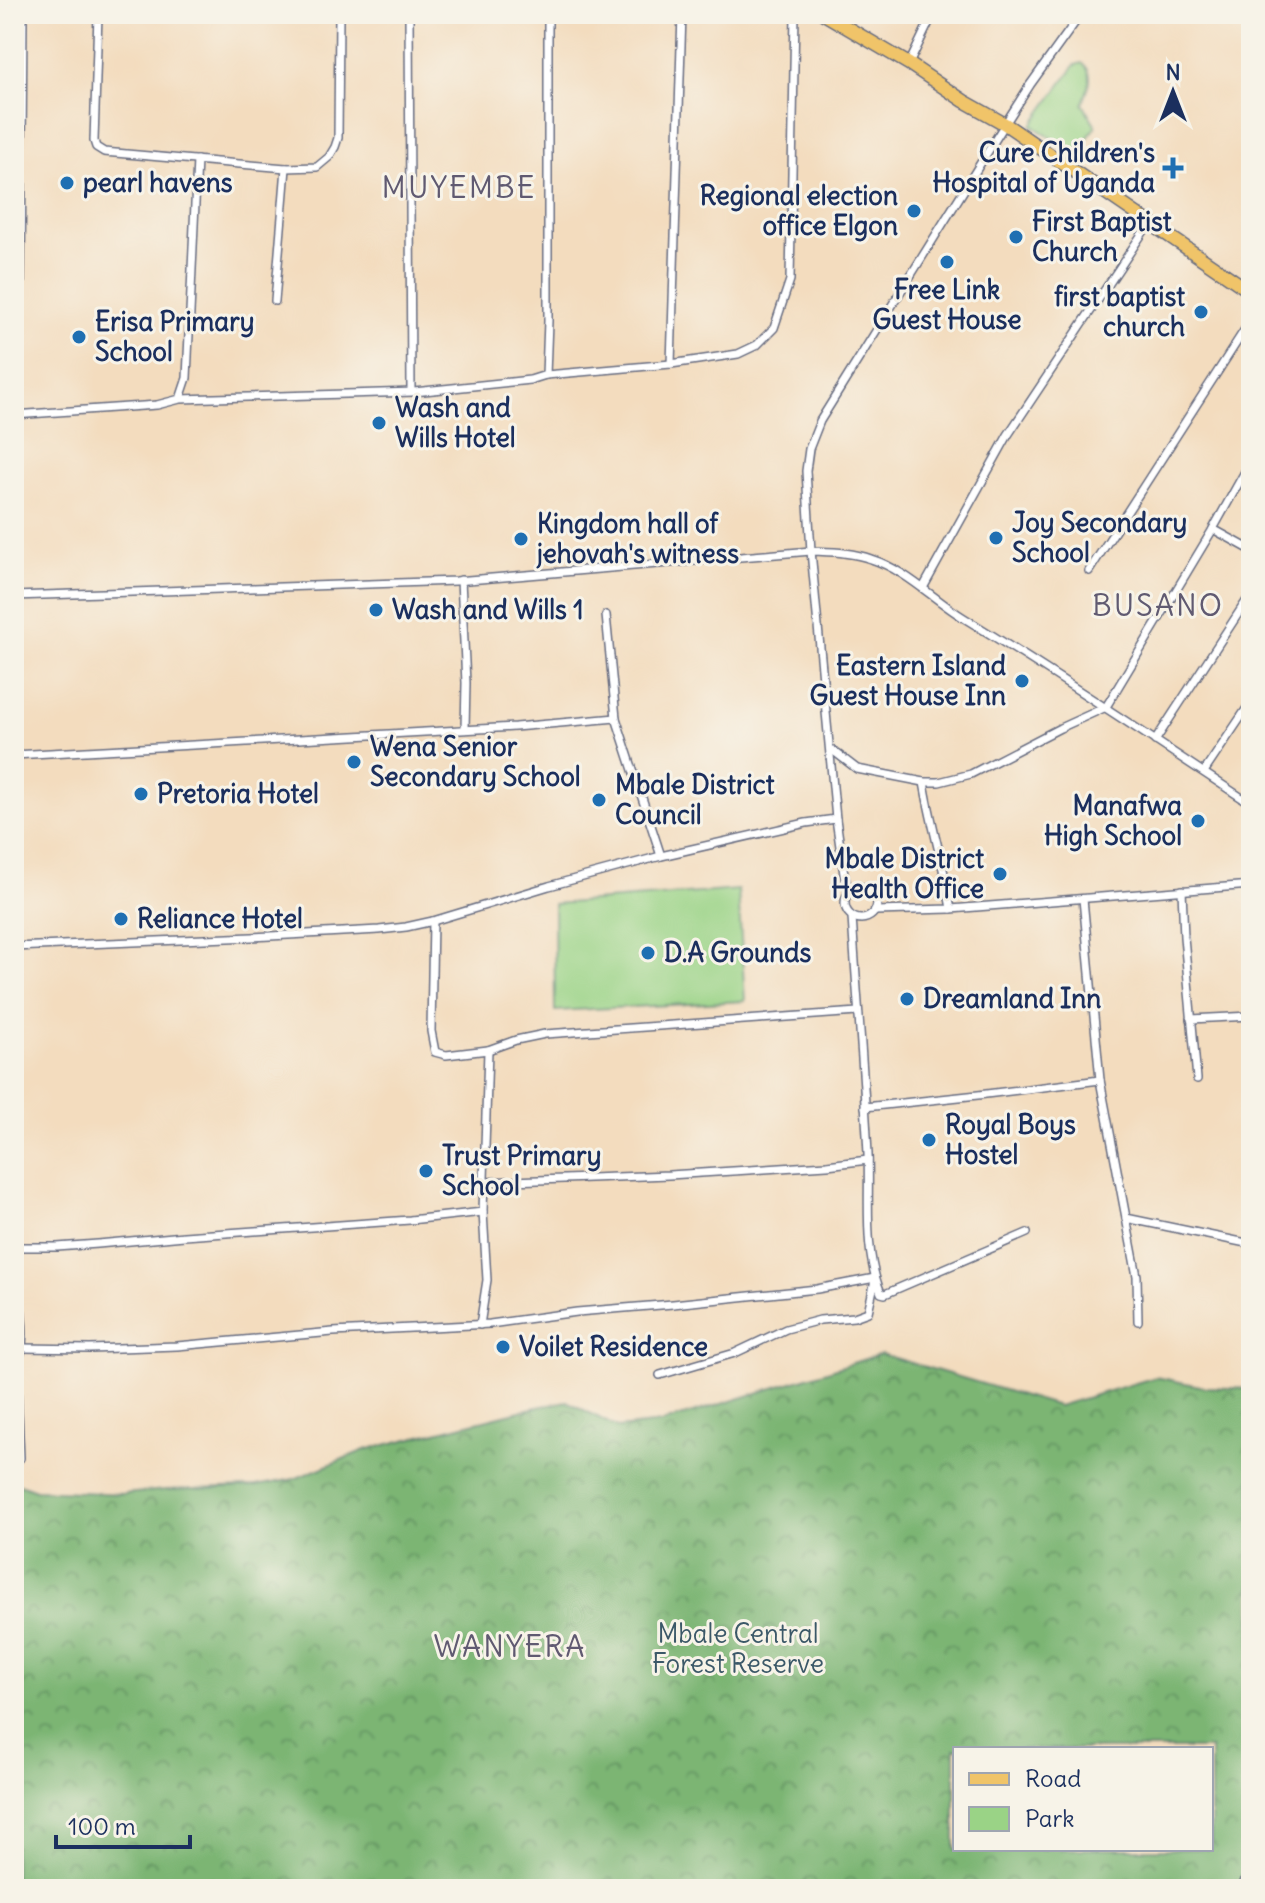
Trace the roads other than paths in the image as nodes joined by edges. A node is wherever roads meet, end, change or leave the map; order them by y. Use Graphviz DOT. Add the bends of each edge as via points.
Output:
graph roads {
  1 [pos="23,14"];
  2 [pos="98,14"];
  3 [pos="339,14"];
  4 [pos="409,14"];
  5 [pos="548,14"];
  6 [pos="682,14"];
  7 [pos="795,14"];
  8 [pos="824,14"];
  9 [pos="933,14"];
  10 [pos="1081,14"];
  11 [pos="909,64"];
  12 [pos="1005,124"];
  13 [pos="197,160"];
  14 [pos="286,168"];
  15 [pos="1150,222"];
  16 [pos="1251,292"];
  17 [pos="275,301"];
  18 [pos="1251,320"];
  19 [pos="14,364"];
  20 [pos="671,364"];
  21 [pos="546,375"];
  22 [pos="411,391"];
  23 [pos="180,399"];
  24 [pos="14,415"];
  25 [pos="1251,461"];
  26 [pos="1213,529"];
  27 [pos="1251,550"];
  28 [pos="811,551"];
  29 [pos="1089,571"];
  30 [pos="461,580"];
  31 [pos="923,588"];
  32 [pos="1251,594"];
  33 [pos="14,596"];
  34 [pos="606,615"];
  35 [pos="1251,702"];
  36 [pos="1106,707"];
  37 [pos="616,718"];
  38 [pos="465,729"];
  39 [pos="1155,741"];
  40 [pos="830,749"];
  41 [pos="14,755"];
  42 [pos="1204,772"];
  43 [pos="924,782"];
  44 [pos="1251,804"];
  45 [pos="836,819"];
  46 [pos="661,856"];
  47 [pos="1251,885"];
  48 [pos="1182,890"];
  49 [pos="849,893"];
  50 [pos="1083,899"];
  51 [pos="951,909"];
  52 [pos="875,911"];
  53 [pos="852,917"];
  54 [pos="433,921"];
  55 [pos="14,947"];
  56 [pos="858,1012"];
  57 [pos="1251,1016"];
  58 [pos="1191,1019"];
  59 [pos="14,1026"];
  60 [pos="488,1050"];
  61 [pos="14,1077"];
  62 [pos="1197,1079"];
  63 [pos="1100,1080"];
  64 [pos="865,1107"];
  65 [pos="868,1160"];
  66 [pos="486,1182"];
  67 [pos="483,1212"];
  68 [pos="1126,1218"];
  69 [pos="14,1220"];
  70 [pos="1027,1233"];
  71 [pos="1251,1244"];
  72 [pos="18,1247"];
  73 [pos="15,1270"];
  74 [pos="875,1278"];
  75 [pos="1138,1321"];
  76 [pos="480,1325"];
  77 [pos="22,1348"];
  78 [pos="15,1365"];
  79 [pos="660,1375"];
  80 [pos="20,1458"];
  81 [pos="1251,1862"];
  82 [pos="1242,1889"];
  1 -- 19 [label="street" via="21,283"];
  2 -- 13 [label="street" via="96,147"];
  3 -- 14 [label="street" via="335,147 317,167"];
  4 -- 22 [label="street"];
  5 -- 21 [label="street"];
  6 -- 20 [label="street"];
  7 -- 20 [label="street" via="790,280 774,328 738,354"];
  8 -- 11 [label="main road"];
  9 -- 11 [label="street"];
  10 -- 12 [label="street"];
  11 -- 12 [label="main road"];
  12 -- 15 [label="main road"];
  12 -- 28 [label="street" via="820,421 806,471"];
  13 -- 14 [label="street"];
  13 -- 23 [label="street" via="187,378"];
  14 -- 17 [label="street"];
  15 -- 16 [label="main road"];
  15 -- 31 [label="street" via="1008,435"];
  18 -- 29 [label="street"];
  20 -- 21 [label="street"];
  21 -- 22 [label="street"];
  22 -- 23 [label="street"];
  23 -- 24 [label="street"];
  25 -- 26 [label="street"];
  26 -- 27 [label="street"];
  26 -- 36 [label="street"];
  28 -- 30 [label="street"];
  28 -- 31 [label="street" via="872,559"];
  28 -- 40 [label="street"];
  30 -- 33 [label="street"];
  30 -- 38 [label="street"];
  31 -- 36 [label="street"];
  32 -- 39 [label="street"];
  34 -- 37 [label="street"];
  35 -- 42 [label="street"];
  36 -- 39 [label="street"];
  36 -- 43 [label="street" via="971,774"];
  37 -- 38 [label="street"];
  37 -- 46 [label="street"];
  38 -- 41 [label="street"];
  39 -- 42 [label="street"];
  40 -- 43 [label="street" via="857,769"];
  40 -- 45 [label="street"];
  42 -- 44 [label="street"];
  43 -- 51 [label="street"];
  45 -- 46 [label="street"];
  45 -- 49 [label="street"];
  46 -- 54 [label="street"];
  47 -- 48 [label="street"];
  48 -- 50 [label="street"];
  48 -- 58 [label="street"];
  49 -- 52 [label="street" via="858,888 873,892"];
  49 -- 53 [label="street" via="846,908"];
  50 -- 51 [label="street"];
  50 -- 63 [label="street"];
  51 -- 52 [label="street"];
  52 -- 53 [label="street" via="862,919"];
  53 -- 56 [label="street"];
  54 -- 55 [label="street" via="379,930"];
  54 -- 60 [label="street" via="435,1052"];
  56 -- 60 [label="street" via="545,1034"];
  56 -- 64 [label="street"];
  57 -- 58 [label="street"];
  58 -- 62 [label="street"];
  59 -- 61 [label="street"];
  60 -- 66 [label="street"];
  63 -- 64 [label="street"];
  63 -- 68 [label="street"];
  64 -- 65 [label="street"];
  65 -- 66 [label="street"];
  65 -- 74 [label="street"];
  66 -- 67 [label="street"];
  67 -- 72 [label="street"];
  67 -- 76 [label="street" via="487,1280"];
  68 -- 71 [label="street"];
  68 -- 75 [label="street" via="1137,1276"];
  69 -- 72 [label="street"];
  70 -- 74 [label="street" via="885,1294"];
  72 -- 73 [label="street"];
  73 -- 77 [label="street"];
  74 -- 76 [label="street" via="817,1289"];
  74 -- 79 [label="street" via="868,1312 786,1329 735,1353"];
  76 -- 77 [label="street" via="177,1346"];
  77 -- 78 [label="street"];
  78 -- 80 [label="street"];
  81 -- 82 [label="street"];
}
